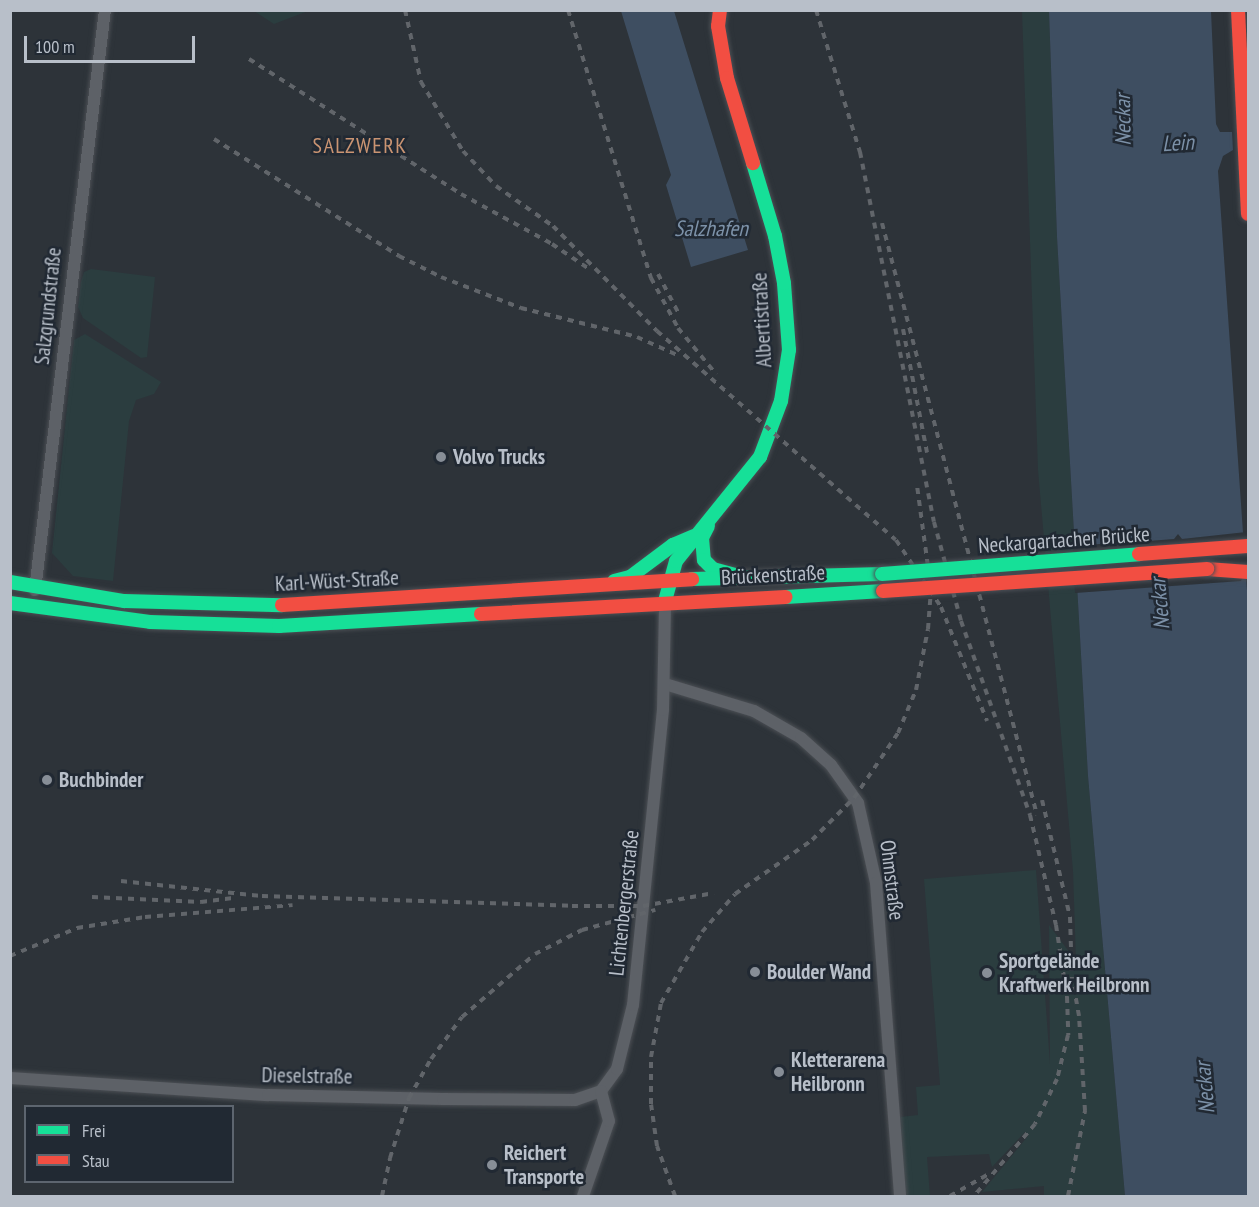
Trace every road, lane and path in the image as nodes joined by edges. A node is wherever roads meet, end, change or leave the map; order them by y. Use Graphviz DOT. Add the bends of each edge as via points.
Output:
graph roads {
  1 [pos="105,10"];
  2 [pos="720,10"];
  3 [pos="1238,10"];
  4 [pos="1248,10"];
  5 [pos="1248,32"];
  6 [pos="1248,42"];
  7 [pos="1248,214"];
  8 [pos="713,517"];
  9 [pos="696,536"];
  10 [pos="1248,546"];
  11 [pos="1248,564"];
  12 [pos="1207,568"];
  13 [pos="1248,572"];
  14 [pos="882,574"];
  15 [pos="745,578"];
  16 [pos="668,580"];
  17 [pos="10,582"];
  18 [pos="606,584"];
  19 [pos="35,587"];
  20 [pos="883,591"];
  21 [pos="665,601"];
  22 [pos="10,603"];
  23 [pos="33,607"];
  24 [pos="665,684"];
  25 [pos="10,1078"];
  26 [pos="601,1091"];
  27 [pos="584,1197"];
  28 [pos="900,1197"];
  1 -- 19 [label="street, Salzgrundstraße"];
  2 -- 8 [label="main road, Albertistraße" via="718,26 727,78 775,236 784,283 789,350 781,401 760,457"];
  3 -- 7 [label="main road"];
  4 -- 5 [label="main road"];
  5 -- 6 [label="main road"];
  8 -- 9 [label="main road, Albertistraße"];
  8 -- 15 [label="main road" via="702,538 704,560 713,569"];
  9 -- 16 [label="main road, Albertistraße" via="676,561"];
  9 -- 18 [label="main road" via="673,544 630,577"];
  10 -- 14 [label="main road, Neckargartacher Brücke, bridge"];
  11 -- 12 [label="main road, Neckargartacher Brücke"];
  12 -- 13 [label="main road"];
  12 -- 20 [label="main road, Neckargartacher Brücke, bridge"];
  14 -- 15 [label="main road, Brückenstraße"];
  15 -- 16 [label="main road, Brückenstraße"];
  16 -- 18 [label="main road, Karl-Wüst-Straße"];
  16 -- 21 [label="main road, Albertistraße"];
  17 -- 19 [label="main road, Karl-Wüst-Straße"];
  18 -- 19 [label="main road, Karl-Wüst-Straße" via="257,607 123,601"];
  19 -- 23 [label="street, Salzgrundstraße"];
  20 -- 21 [label="main road, Brückenstraße"];
  21 -- 23 [label="main road, Karl-Wüst-Straße" via="279,626 150,622"];
  21 -- 24 [label="street, Lichtenbergerstraße"];
  22 -- 23 [label="main road, Karl-Wüst-Straße"];
  24 -- 26 [label="street, Lichtenbergerstraße" via="633,1005 617,1069"];
  24 -- 28 [label="street, Ohmstraße" via="754,711 801,738 831,765 858,803 876,883"];
  25 -- 26 [label="street, Dieselstraße" via="268,1095 442,1099 575,1100"];
  26 -- 27 [label="street" via="609,1120"];
}
